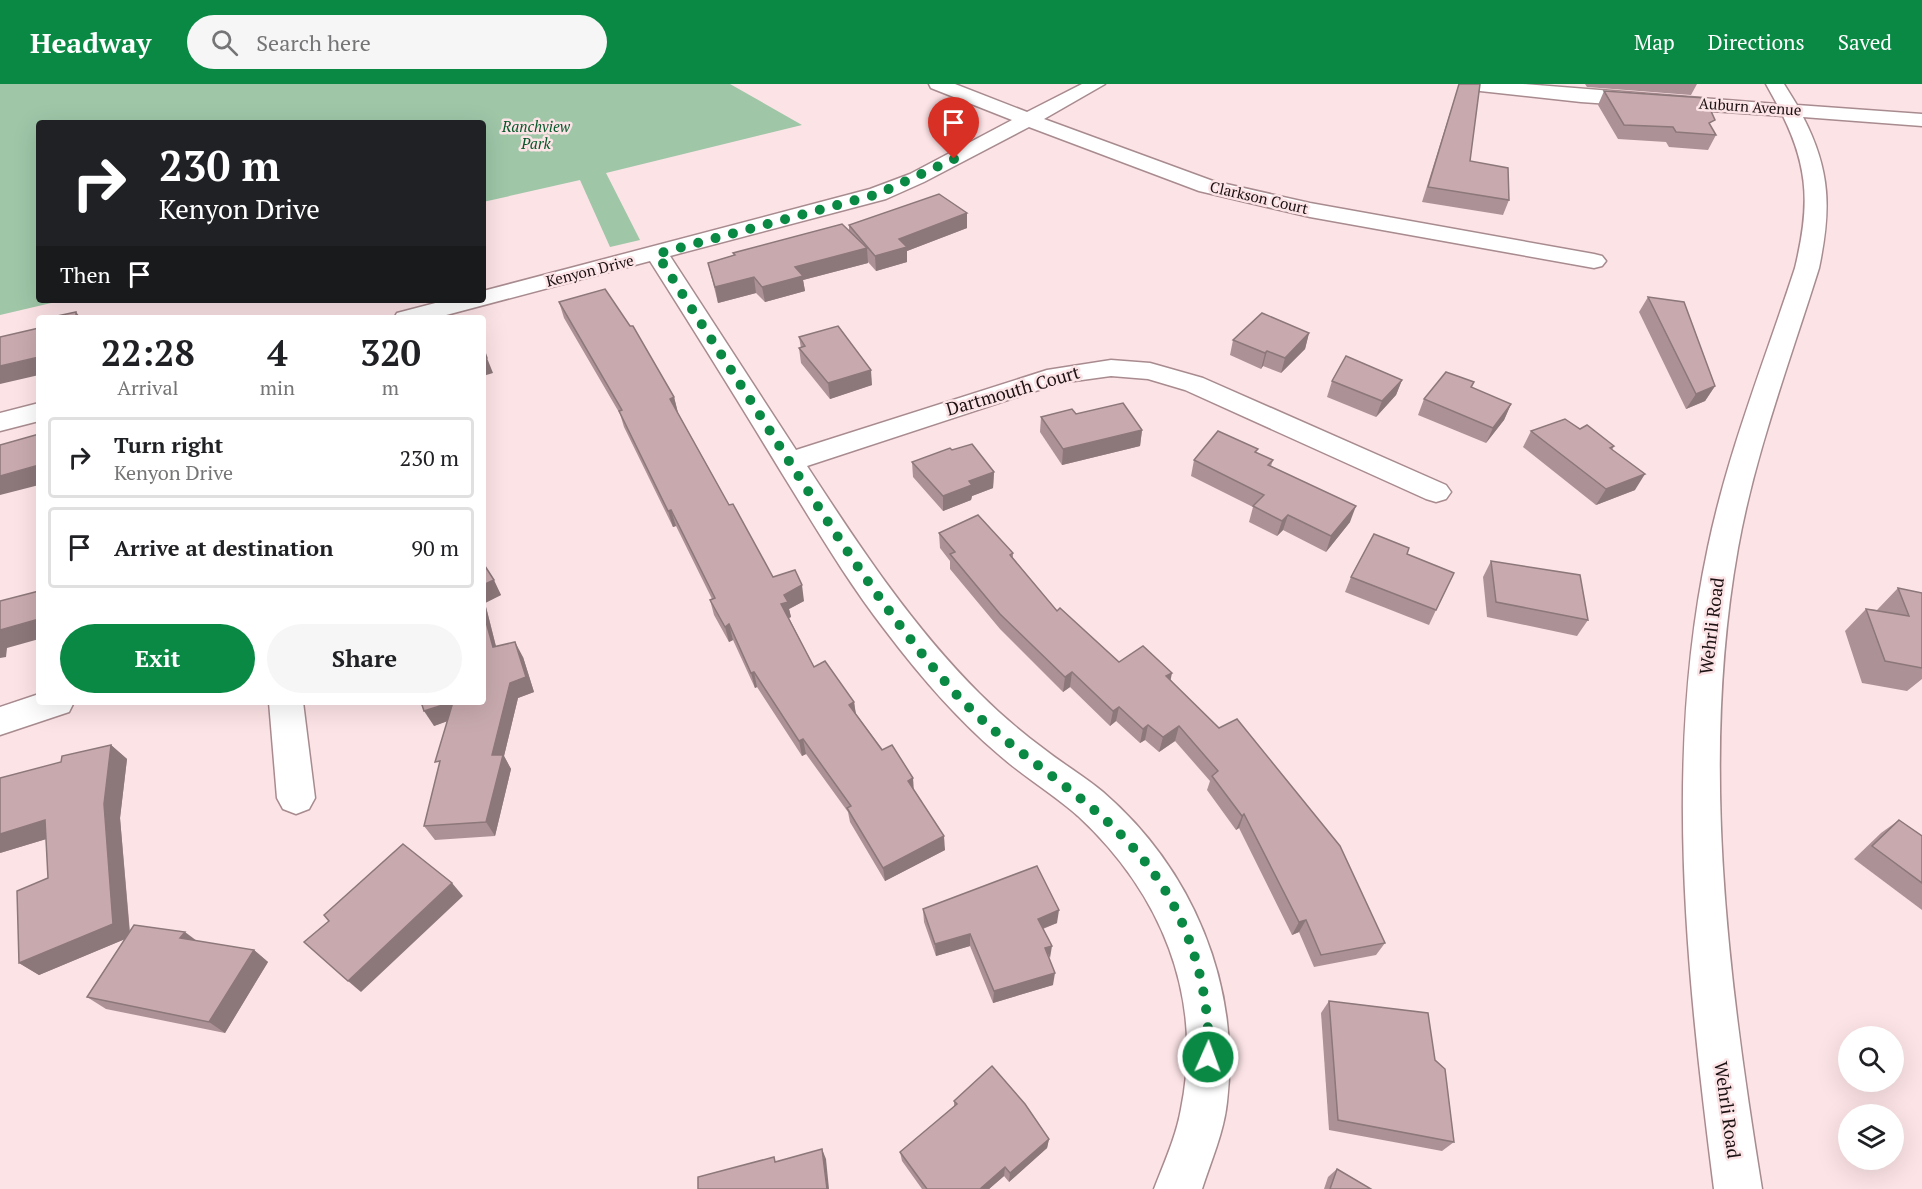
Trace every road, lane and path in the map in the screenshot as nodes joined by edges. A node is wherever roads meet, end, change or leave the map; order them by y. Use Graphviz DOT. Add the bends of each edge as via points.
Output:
graph roads {
  1 [pos="938,84"];
  2 [pos="1096,84"];
  3 [pos="1471,84"];
  4 [pos="1531,88"];
  5 [pos="1782,97"];
  6 [pos="1028,120"];
  7 [pos="1922,120"];
  8 [pos="657,254"];
  9 [pos="1594,261"];
  10 [pos="486,297"];
  11 [pos="464,303"];
  12 [pos="418,315"];
  13 [pos="36,413"];
  14 [pos="0,422"];
  15 [pos="789,462"];
  16 [pos="1436,492"];
  17 [pos="48,705"];
  18 [pos="286,705"];
  19 [pos="0,721"];
  20 [pos="296,798"];
  21 [pos="1178,1189"];
  22 [pos="1738,1189"];
  1 -- 6 [label="street, Clarkson Court"];
  2 -- 6 [label="street, Kenyon Drive"];
  3 -- 4 [label="street, Auburn Avenue"];
  4 -- 5 [label="street, Auburn Avenue"];
  5 -- 7 [label="street, Auburn Avenue"];
  5 -- 22 [label="street, Wehrli Road" via="1804,136 1816,177 1818,200 1813,244 1723,547 1707,648 1703,719 1703,873 1721,1072"];
  6 -- 8 [label="street, Kenyon Drive" via="878,194"];
  6 -- 9 [label="street, Clarkson Court" via="1159,171 1244,196"];
  8 -- 10 [label="street, Kenyon Drive"];
  8 -- 15 [label="street"];
  11 -- 12 [label="street"];
  13 -- 14 [label="street"];
  15 -- 16 [label="street, Dartmouth Court" via="1056,376 1095,368 1121,368 1159,373 1194,384"];
  15 -- 21 [label="street" via="893,617 949,687 1013,746 1091,804 1124,836 1173,905 1189,940 1207,1006 1209,1034 1205,1104"];
  17 -- 19 [label="street"];
  18 -- 20 [label="street"];
}
